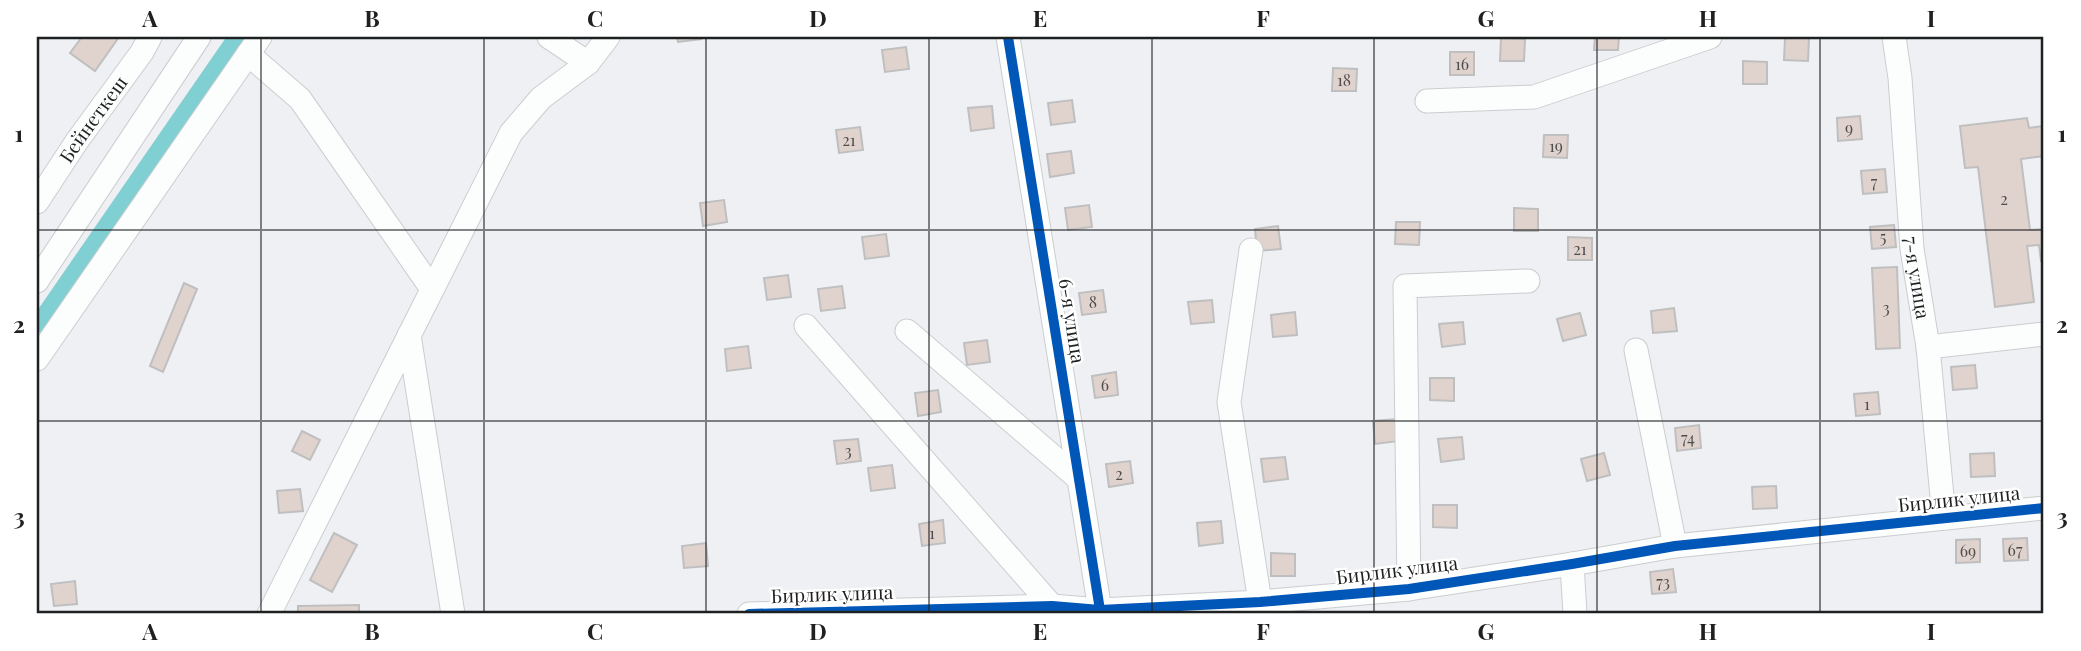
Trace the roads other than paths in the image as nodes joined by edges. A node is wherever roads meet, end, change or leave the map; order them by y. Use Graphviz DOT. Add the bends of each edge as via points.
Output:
graph roads {
  1 [pos="150,37"];
  2 [pos="200,37"];
  3 [pos="550,37"];
  4 [pos="608,37"];
  5 [pos="1008,37"];
  6 [pos="1710,37"];
  7 [pos="1894,37"];
  8 [pos="254,46"];
  9 [pos="587,64"];
  10 [pos="1427,102"];
  11 [pos="37,202"];
  12 [pos="1251,250"];
  13 [pos="37,281"];
  14 [pos="1528,281"];
  15 [pos="432,289"];
  16 [pos="806,326"];
  17 [pos="907,331"];
  18 [pos="2044,334"];
  19 [pos="409,335"];
  20 [pos="1928,347"];
  21 [pos="1636,350"];
  22 [pos="37,359"];
  23 [pos="1079,479"];
  24 [pos="2044,508"];
  25 [pos="1944,518"];
  26 [pos="1675,546"];
  27 [pos="1572,564"];
  28 [pos="1409,589"];
  29 [pos="1260,602"];
  30 [pos="1052,606"];
  31 [pos="1100,610"];
  32 [pos="269,614"];
  33 [pos="453,614"];
  34 [pos="749,614"];
  35 [pos="1575,614"];
  1 -- 11 [label="street, Бейнеткеш"];
  2 -- 13 [label="street"];
  3 -- 9 [label="street"];
  4 -- 9 [label="street"];
  5 -- 23 [label="street, 6-я улица"];
  6 -- 10 [label="street" via="1534,97"];
  7 -- 20 [label="street, 7-я улица" via="1912,249"];
  8 -- 15 [label="street" via="300,99"];
  8 -- 22 [label="street"];
  9 -- 15 [label="street" via="541,98 511,132"];
  12 -- 29 [label="street" via="1229,402"];
  14 -- 28 [label="street" via="1405,286"];
  15 -- 19 [label="street"];
  16 -- 30 [label="street"];
  17 -- 23 [label="street"];
  18 -- 20 [label="street"];
  19 -- 32 [label="street"];
  19 -- 33 [label="street"];
  20 -- 25 [label="street, 7-я улица"];
  21 -- 26 [label="street"];
  23 -- 31 [label="street, 6-я улица"];
  24 -- 25 [label="street, Бирлик улица"];
  25 -- 26 [label="street, Бирлик улица"];
  26 -- 27 [label="street, Бирлик улица"];
  27 -- 28 [label="street, Бирлик улица"];
  27 -- 35 [label="street"];
  28 -- 29 [label="street, Бирлик улица"];
  29 -- 31 [label="street, Бирлик улица"];
  30 -- 31 [label="street, Бирлик улица"];
  30 -- 34 [label="street, Бирлик улица"];
}
